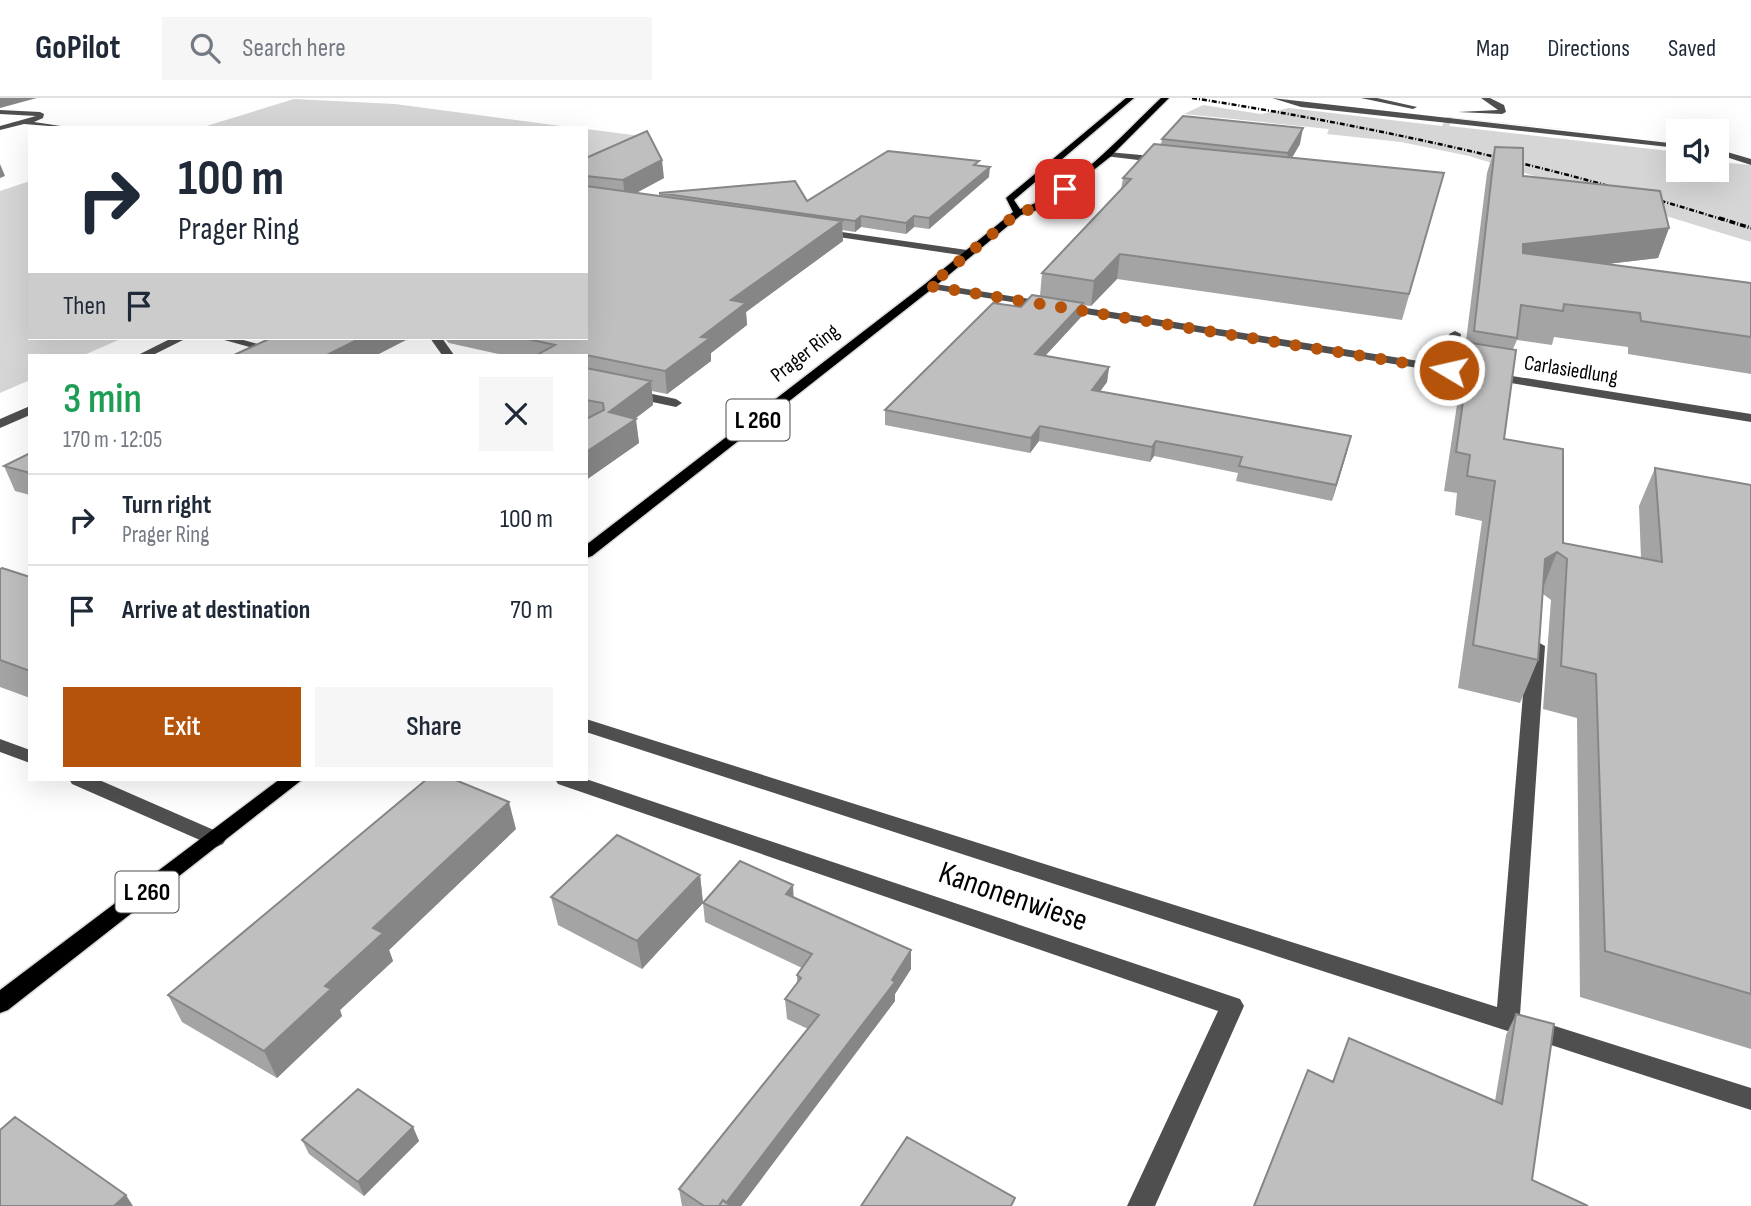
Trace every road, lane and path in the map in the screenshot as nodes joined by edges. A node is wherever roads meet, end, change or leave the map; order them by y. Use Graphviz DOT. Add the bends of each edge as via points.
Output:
graph roads {
  1 [pos="1130,98"];
  2 [pos="1165,98"];
  3 [pos="1276,98"];
  4 [pos="1291,98"];
  5 [pos="1365,98"];
  6 [pos="1485,98"];
  7 [pos="1307,100"];
  8 [pos="1417,107"];
  9 [pos="0,112"];
  10 [pos="1459,112"];
  11 [pos="27,123"];
  12 [pos="53,126"];
  13 [pos="0,128"];
  14 [pos="1666,145"];
  15 [pos="1108,154"];
  16 [pos="1729,155"];
  17 [pos="1172,161"];
  18 [pos="1751,162"];
  19 [pos="1018,213"];
  20 [pos="804,230"];
  21 [pos="967,253"];
  22 [pos="929,286"];
  23 [pos="1455,334"];
  24 [pos="177,340"];
  25 [pos="231,340"];
  26 [pos="146,354"];
  27 [pos="288,354"];
  28 [pos="1449,370"];
  29 [pos="588,384"];
  30 [pos="676,403"];
  31 [pos="28,411"];
  32 [pos="1751,418"];
  33 [pos="0,424"];
  34 [pos="588,551"];
  35 [pos="1538,627"];
  36 [pos="588,726"];
  37 [pos="0,746"];
  38 [pos="28,756"];
  39 [pos="84,781"];
  40 [pos="290,781"];
  41 [pos="571,781"];
  42 [pos="216,839"];
  43 [pos="0,1003"];
  44 [pos="1508,1019"];
  45 [pos="1751,1099"];
  46 [pos="1141,1206"];
  1 -- 19 [label="main road" via="1009,200"];
  2 -- 15 [label="main road, Prager Ring / L 260"];
  3 -- 14 [label="street" via="1301,106"];
  4 -- 7 [label="street"];
  5 -- 8 [label="street"];
  6 -- 10 [label="street" via="1502,112"];
  9 -- 11 [label="street" via="40,114"];
  11 -- 12 [label="street"];
  11 -- 13 [label="street"];
  15 -- 17 [label="street"];
  15 -- 19 [label="main road, Prager Ring / L 260" via="1044,205"];
  16 -- 18 [label="street"];
  19 -- 21 [label="main road, Prager Ring / L 260"];
  20 -- 21 [label="street"];
  21 -- 22 [label="main road, Prager Ring / L 260"];
  22 -- 28 [label="street, Carlasiedlung"];
  22 -- 34 [label="main road, Prager Ring / L 260"];
  23 -- 28 [label="street"];
  24 -- 26 [label="street"];
  25 -- 27 [label="street"];
  28 -- 32 [label="street, Carlasiedlung"];
  29 -- 30 [label="street"];
  31 -- 33 [label="street"];
  35 -- 44 [label="street"];
  36 -- 44 [label="street"];
  37 -- 38 [label="street"];
  39 -- 42 [label="street"];
  40 -- 42 [label="main road, L 260"];
  41 -- 46 [label="street, Kanonenwiese" via="1232,1006"];
  42 -- 43 [label="main road, L 260"];
  44 -- 45 [label="street"];
}
